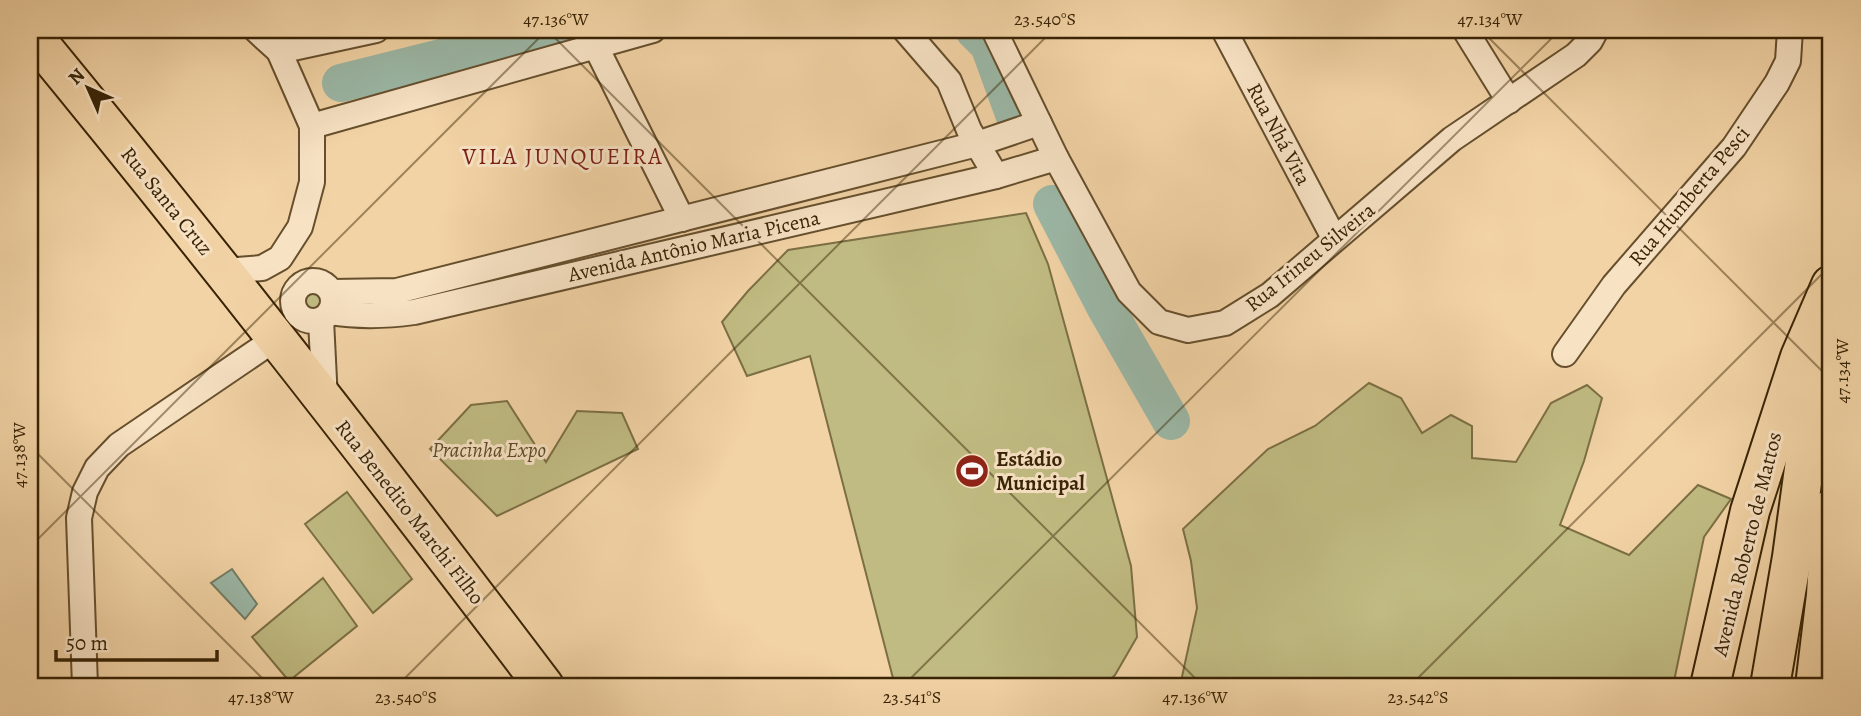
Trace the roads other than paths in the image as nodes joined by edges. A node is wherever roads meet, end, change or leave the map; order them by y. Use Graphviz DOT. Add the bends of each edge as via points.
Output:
graph roads {
  1 [pos="256,30"];
  2 [pos="376,30"];
  3 [pos="653,30"];
  4 [pos="905,30"];
  5 [pos="994,30"];
  6 [pos="1224,30"];
  7 [pos="1465,30"];
  8 [pos="1596,30"];
  9 [pos="1790,30"];
  10 [pos="30,32"];
  11 [pos="595,45"];
  12 [pos="279,51"];
  13 [pos="1509,101"];
  14 [pos="1039,122"];
  15 [pos="312,126"];
  16 [pos="977,144"];
  17 [pos="1056,158"];
  18 [pos="996,176"];
  19 [pos="682,219"];
  20 [pos="1334,238"];
  21 [pos="280,258"];
  22 [pos="224,271"];
  23 [pos="1831,285"];
  24 [pos="300,286"];
  25 [pos="328,308"];
  26 [pos="275,339"];
  27 [pos="1831,340"];
  28 [pos="1565,354"];
  29 [pos="325,401"];
  30 [pos="1831,509"];
  31 [pos="85,686"];
  32 [pos="544,686"];
  33 [pos="1710,686"];
  34 [pos="1770,686"];
  35 [pos="1815,686"];
  1 -- 12 [label="street"];
  2 -- 12 [label="street"];
  3 -- 11 [label="street"];
  4 -- 16 [label="street" via="949,81"];
  5 -- 14 [label="street, Rua Irineu Silveira"];
  6 -- 20 [label="street, Rua Nhá Vita"];
  7 -- 13 [label="street"];
  8 -- 13 [label="street, Rua Irineu Silveira" via="1576,55"];
  9 -- 28 [label="street, Rua Humberta Pesci" via="1788,61 1734,147 1614,285"];
  10 -- 22 [label="main road, Rua Santa Cruz"];
  11 -- 15 [label="street"];
  11 -- 19 [label="street"];
  12 -- 15 [label="street"];
  13 -- 20 [label="street, Rua Irineu Silveira" via="1452,139"];
  14 -- 16 [label="street, Avenida Antônio Maria Picena"];
  14 -- 17 [label="street, Rua Irineu Silveira"];
  15 -- 21 [label="street" via="312,182 300,227"];
  16 -- 18 [label="street"];
  16 -- 19 [label="street, Avenida Antônio Maria Picena"];
  17 -- 18 [label="street, Avenida Antônio Maria Picena"];
  17 -- 20 [label="street, Rua Irineu Silveira" via="1129,292 1159,322 1188,330 1226,323 1270,295"];
  18 -- 25 [label="street, Avenida Antônio Maria Picena" via="414,312 362,317"];
  19 -- 25 [label="street, Avenida Antônio Maria Picena"];
  21 -- 22 [label="street" via="262,268"];
  21 -- 24 [label="street"];
  22 -- 26 [label="main road, Rua Santa Cruz"];
  23 -- 33 [label="main road, Avenida Roberto de Mattos" via="1800,357 1750,511"];
  24 -- 25 [label="street" via="315,281 325,284"];
  24 -- 25 [label="street" via="294,297 298,314 309,321"];
  25 -- 29 [label="street"];
  26 -- 29 [label="main road, Rua Benedito Marchi Filho"];
  26 -- 31 [label="street" via="119,445 97,468 79,518"];
  27 -- 34 [label="main road" via="1814,395"];
  29 -- 32 [label="main road, Rua Benedito Marchi Filho"];
  30 -- 35 [label="main road"];
}
